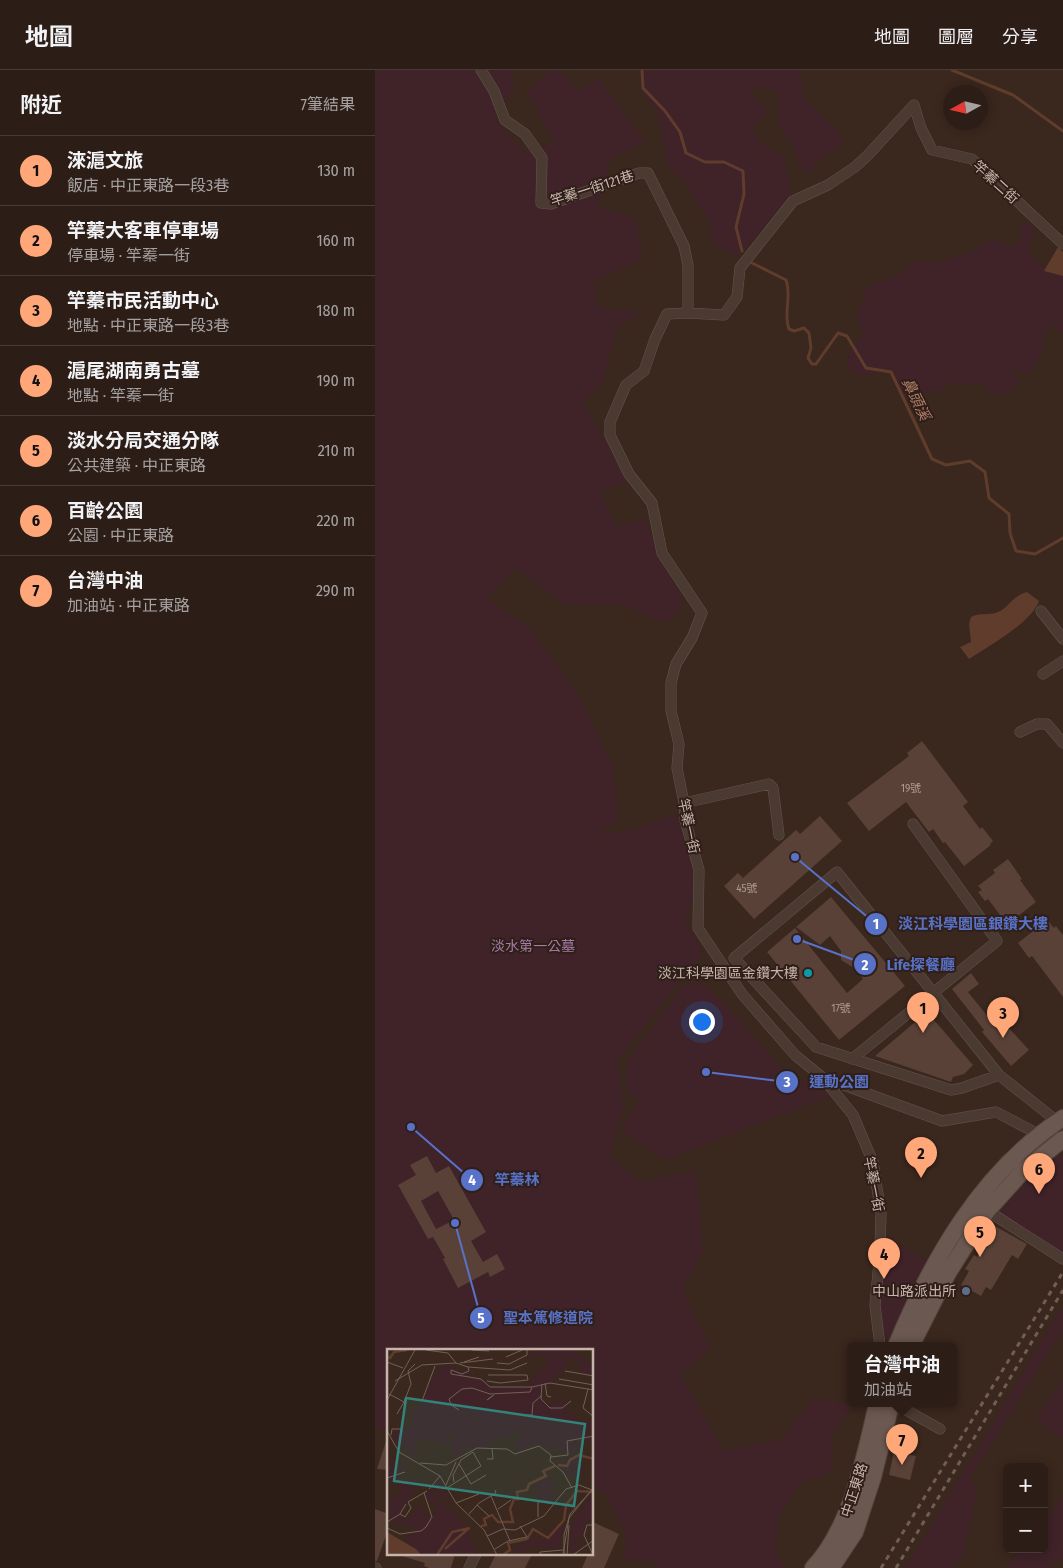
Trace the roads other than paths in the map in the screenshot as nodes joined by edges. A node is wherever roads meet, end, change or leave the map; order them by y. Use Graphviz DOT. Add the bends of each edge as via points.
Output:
graph roads {
  1 [pos="481,70"];
  2 [pos="1063,244"];
  3 [pos="688,313"];
  4 [pos="1041,611"];
  5 [pos="1063,639"];
  6 [pos="1063,661"];
  7 [pos="1043,674"];
  8 [pos="1020,732"];
  9 [pos="1063,743"];
  10 [pos="684,803"];
  11 [pos="913,824"];
  12 [pos="779,835"];
  13 [pos="933,992"];
  14 [pos="853,1059"];
  15 [pos="999,1075"];
  16 [pos="829,1080"];
  17 [pos="1061,1124"];
  18 [pos="1040,1135"];
  19 [pos="1063,1139"];
  20 [pos="980,1207"];
  21 [pos="1060,1257"];
  22 [pos="880,1342"];
  23 [pos="898,1342"];
  24 [pos="913,1342"];
  25 [pos="885,1407"];
  26 [pos="886,1407"];
  27 [pos="894,1407"];
  28 [pos="940,1429"];
  29 [pos="475,1556"];
  30 [pos="469,1568"];
  31 [pos="813,1568"];
  32 [pos="831,1568"];
  1 -- 3 [label="street, 竿蓁一街121巷" via="494,91 505,120 525,134 542,158 541,203 551,204 639,173 649,174 684,246 688,265"];
  2 -- 3 [label="street, 竿蓁二街" via="972,159 932,150 913,105 855,166 828,185 793,201 740,268 737,297 724,315"];
  3 -- 10 [label="street, 竿蓁一街" via="667,314 644,371 626,386 610,422 610,435 629,474 652,503 662,553 702,613 676,664 671,683 671,711 679,744 677,768"];
  4 -- 5 [label="street"];
  6 -- 7 [label="street"];
  8 -- 9 [label="street" via="1037,724 1047,724"];
  10 -- 12 [label="street" via="769,784 773,788"];
  10 -- 22 [label="street, 竿蓁一街" via="685,820 699,870 698,928 742,994 795,1055 823,1078 853,1115 873,1162 881,1213 875,1305"];
  11 -- 13 [label="street" via="997,940"];
  13 -- 14 [label="street"];
  13 -- 14 [label="street" via="837,872 734,958 817,1047"];
  13 -- 15 [label="street"];
  14 -- 15 [label="street" via="951,1090"];
  15 -- 17 [label="street"];
  16 -- 18 [label="street" via="942,1121 996,1112"];
  17 -- 18 [label="main road"];
  18 -- 20 [label="main road" via="1005,1166"];
  19 -- 20 [label="main road"];
  20 -- 21 [label="street"];
  20 -- 23 [label="main road" via="944,1248"];
  20 -- 24 [label="main road"];
  25 -- 31 [label="main road, 中正東路" via="844,1521"];
  26 -- 32 [label="main road, 中正東路" via="873,1478 855,1532"];
  27 -- 28 [label="street"];
  29 -- 30 [label="street"];
}
